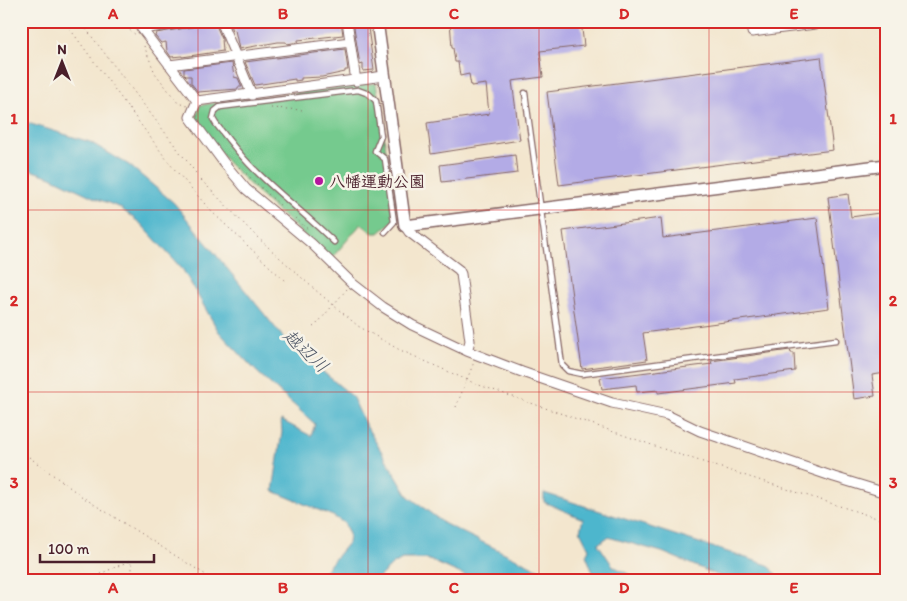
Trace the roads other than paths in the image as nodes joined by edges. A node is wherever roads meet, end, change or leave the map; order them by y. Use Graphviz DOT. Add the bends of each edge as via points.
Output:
graph roads {
  1 [pos="136,21"];
  2 [pos="196,21"];
  3 [pos="220,21"];
  4 [pos="347,21"];
  5 [pos="377,21"];
  6 [pos="751,21"];
  7 [pos="839,21"];
  8 [pos="140,33"];
  9 [pos="350,42"];
  10 [pos="235,56"];
  11 [pos="169,65"];
  12 [pos="384,76"];
  13 [pos="356,81"];
  14 [pos="525,93"];
  15 [pos="252,95"];
  16 [pos="232,102"];
  17 [pos="196,103"];
  18 [pos="886,164"];
  19 [pos="541,209"];
  20 [pos="401,223"];
  21 [pos="385,232"];
  22 [pos="334,242"];
  23 [pos="836,340"];
  24 [pos="467,351"];
  25 [pos="886,493"];
  1 -- 8 [label="street"];
  2 -- 8 [label="street"];
  3 -- 10 [label="street"];
  4 -- 9 [label="street"];
  5 -- 12 [label="street"];
  6 -- 7 [label="street" via="752,32"];
  8 -- 11 [label="street"];
  9 -- 10 [label="street"];
  9 -- 13 [label="street"];
  10 -- 11 [label="street"];
  10 -- 15 [label="street"];
  11 -- 17 [label="street"];
  12 -- 13 [label="street"];
  12 -- 20 [label="street"];
  13 -- 15 [label="street"];
  14 -- 19 [label="lane"];
  15 -- 16 [label="street"];
  16 -- 17 [label="street"];
  16 -- 20 [label="lane" via="358,90 369,94 376,102 381,136 376,151 385,159"];
  16 -- 22 [label="lane" via="215,111 213,118 216,124 256,172"];
  17 -- 24 [label="street" via="190,117 246,189 312,244 369,298 412,325"];
  18 -- 19 [label="street"];
  19 -- 20 [label="street"];
  19 -- 23 [label="lane" via="562,365 568,371 582,374"];
  20 -- 21 [label="lane"];
  20 -- 24 [label="street" via="459,270 470,341"];
  24 -- 25 [label="street" via="612,403 667,415 700,431"];
}
